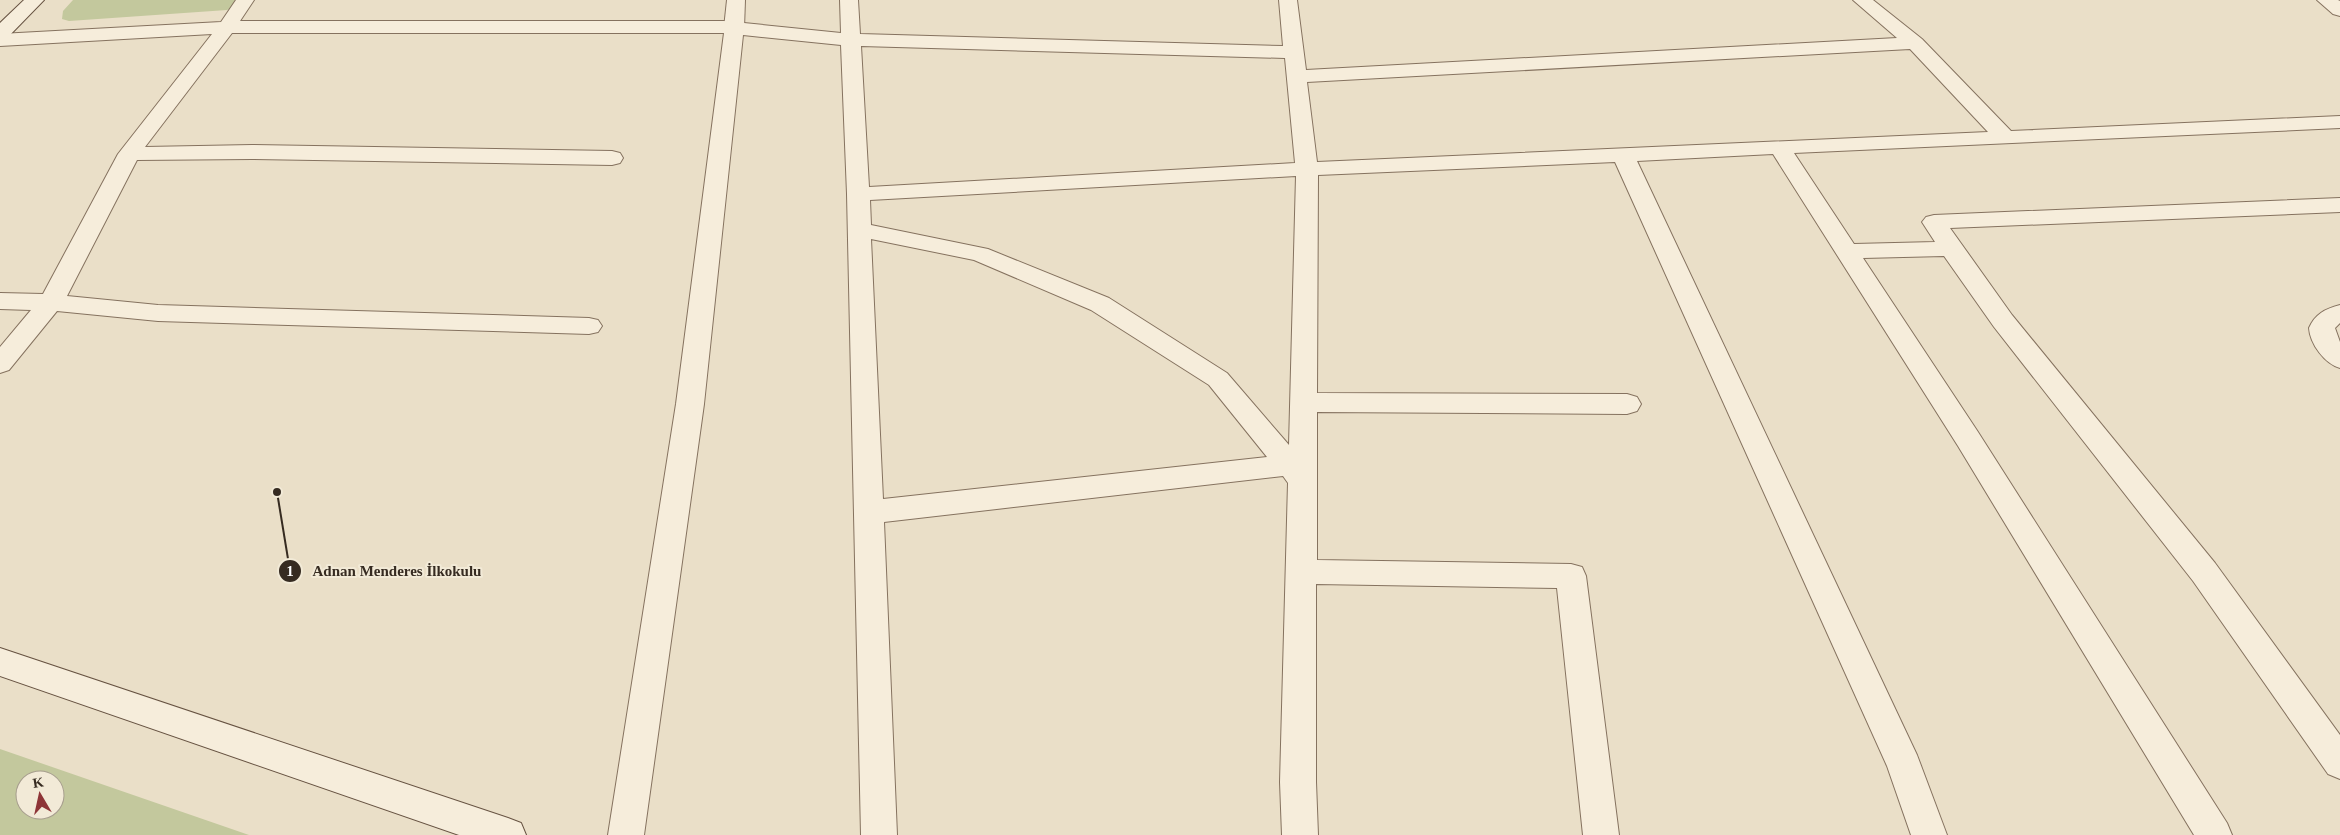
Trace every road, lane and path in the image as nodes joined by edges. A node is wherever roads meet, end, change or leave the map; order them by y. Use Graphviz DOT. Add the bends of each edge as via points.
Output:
graph roads {
  1 [pos="36,0"];
  2 [pos="245,0"];
  3 [pos="736,0"];
  4 [pos="849,0"];
  5 [pos="1288,0"];
  6 [pos="1862,0"];
  7 [pos="2326,0"];
  8 [pos="2340,10"];
  9 [pos="227,27"];
  10 [pos="734,28"];
  11 [pos="0,34"];
  12 [pos="0,40"];
  13 [pos="851,40"];
  14 [pos="1916,42"];
  15 [pos="1295,64"];
  16 [pos="2340,122"];
  17 [pos="2005,137"];
  18 [pos="1780,148"];
  19 [pos="129,154"];
  20 [pos="1623,155"];
  21 [pos="612,158"];
  22 [pos="1307,169"];
  23 [pos="858,194"];
  24 [pos="2340,204"];
  25 [pos="860,230"];
  26 [pos="1951,249"];
  27 [pos="1847,252"];
  28 [pos="0,301"];
  29 [pos="51,302"];
  30 [pos="2340,313"];
  31 [pos="589,326"];
  32 [pos="2340,359"];
  33 [pos="0,364"];
  34 [pos="1304,402"];
  35 [pos="1627,404"];
  36 [pos="1296,473"];
  37 [pos="869,512"];
  38 [pos="1302,572"];
  39 [pos="0,662"];
  40 [pos="2340,763"];
  41 [pos="508,835"];
  42 [pos="626,835"];
  43 [pos="879,835"];
  44 [pos="1300,835"];
  45 [pos="1601,835"];
  46 [pos="1929,835"];
  47 [pos="2214,835"];
  1 -- 11 [label="street"];
  2 -- 9 [label="street"];
  3 -- 10 [label="street"];
  4 -- 13 [label="street"];
  5 -- 15 [label="street"];
  6 -- 14 [label="street"];
  7 -- 8 [label="street"];
  9 -- 10 [label="street"];
  9 -- 12 [label="street"];
  9 -- 19 [label="street"];
  10 -- 13 [label="street"];
  10 -- 42 [label="street" via="690,404"];
  13 -- 15 [label="street"];
  13 -- 23 [label="street"];
  14 -- 15 [label="street"];
  14 -- 17 [label="street"];
  15 -- 22 [label="street"];
  16 -- 17 [label="street"];
  17 -- 18 [label="street"];
  18 -- 20 [label="street"];
  18 -- 27 [label="street"];
  19 -- 21 [label="street" via="252,152"];
  19 -- 29 [label="street"];
  20 -- 22 [label="street"];
  20 -- 46 [label="street" via="1905,766"];
  22 -- 23 [label="street"];
  22 -- 34 [label="street"];
  23 -- 25 [label="street"];
  24 -- 26 [label="street" via="1934,222"];
  25 -- 36 [label="street" via="980,254 1100,304 1218,379"];
  25 -- 37 [label="street"];
  26 -- 27 [label="street"];
  26 -- 40 [label="street" via="2003,321 2204,572"];
  27 -- 47 [label="street" via="1968,439"];
  28 -- 29 [label="street"];
  29 -- 31 [label="street" via="158,313"];
  29 -- 33 [label="street"];
  30 -- 32 [label="street" via="2326,321 2321,330 2323,341"];
  34 -- 35 [label="street"];
  34 -- 36 [label="street"];
  36 -- 37 [label="street"];
  36 -- 38 [label="street"];
  37 -- 43 [label="street"];
  38 -- 44 [label="street"];
  38 -- 45 [label="street" via="1571,576"];
  39 -- 41 [label="street"];
}
